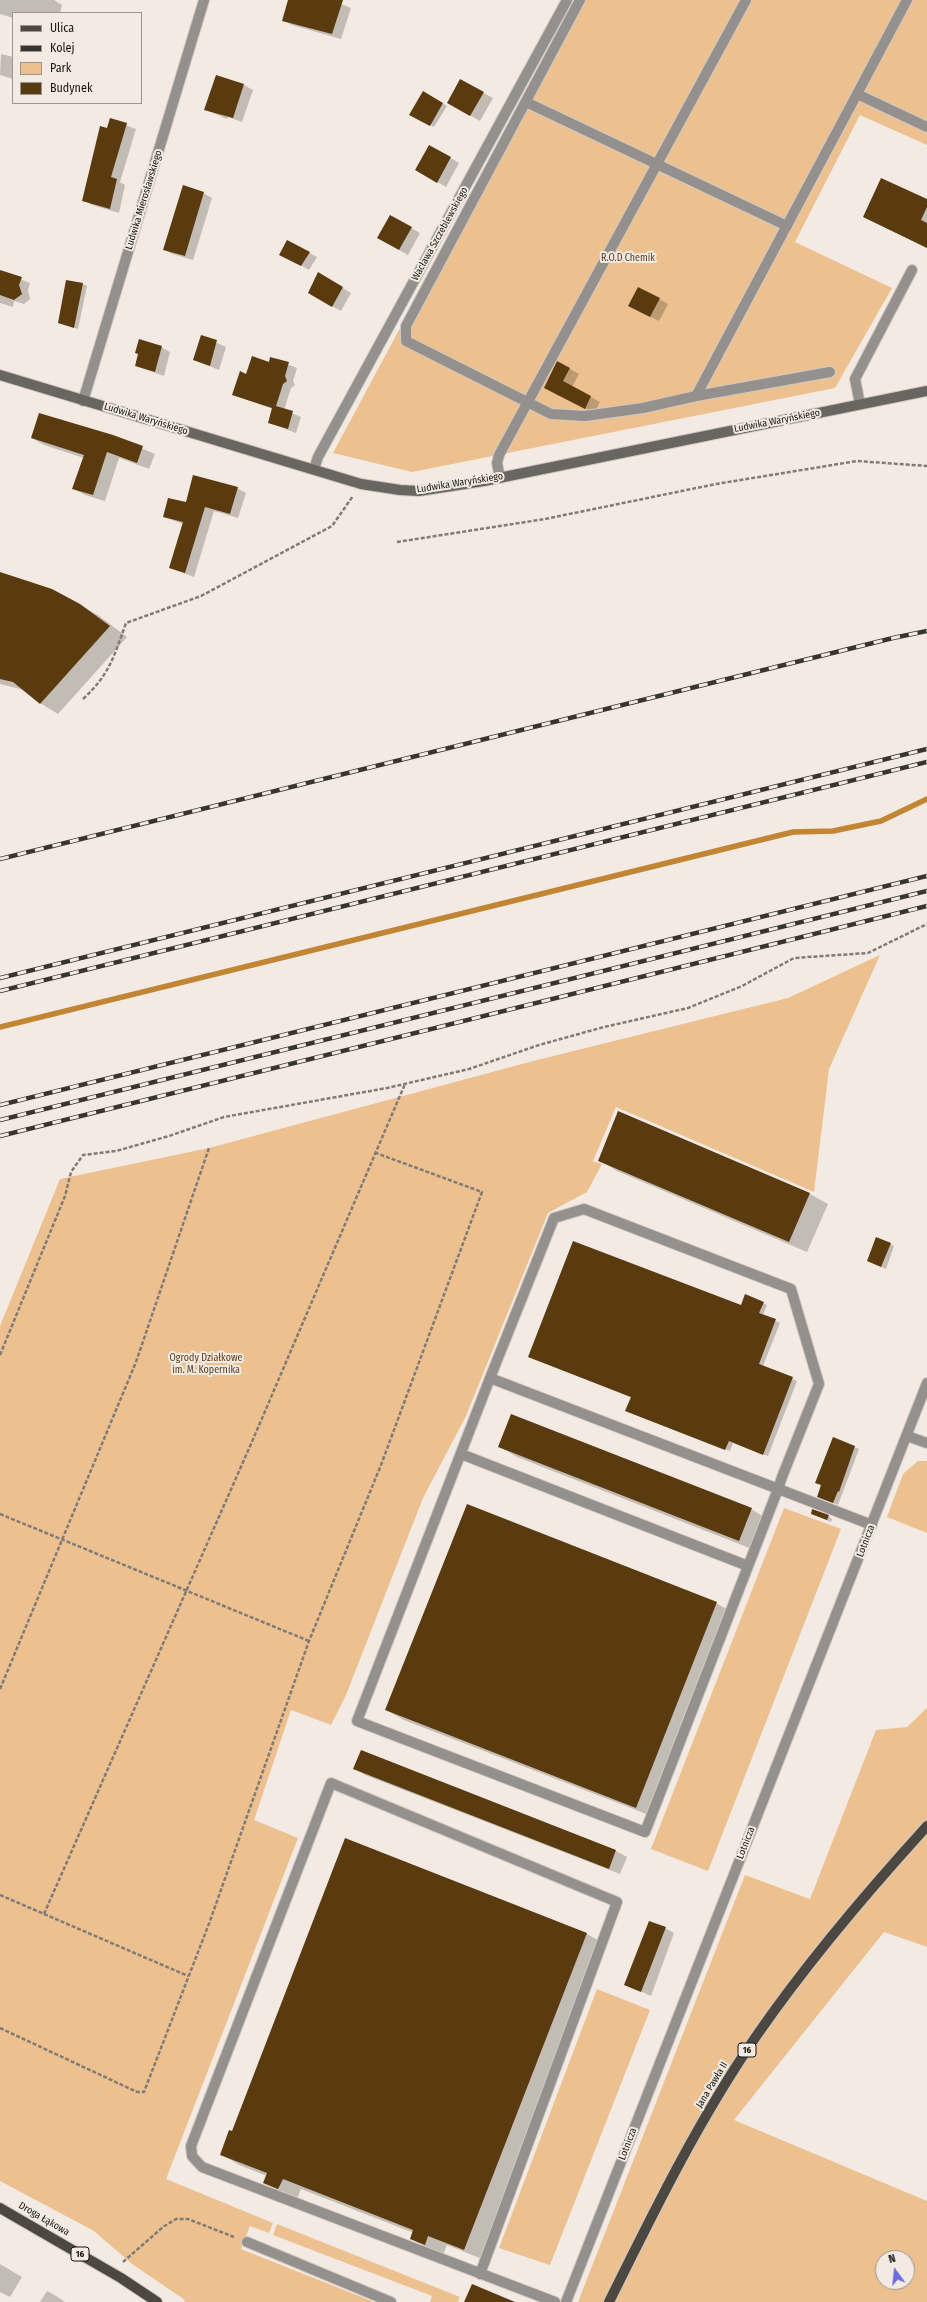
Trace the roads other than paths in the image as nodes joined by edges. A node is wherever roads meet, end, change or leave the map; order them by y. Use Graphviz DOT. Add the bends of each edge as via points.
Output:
graph roads {
  1 [pos="204,0"];
  2 [pos="567,0"];
  3 [pos="580,0"];
  4 [pos="746,0"];
  5 [pos="907,0"];
  6 [pos="857,94"];
  7 [pos="526,102"];
  8 [pos="927,128"];
  9 [pos="657,164"];
  10 [pos="786,226"];
  11 [pos="912,270"];
  12 [pos="830,372"];
  13 [pos="0,376"];
  14 [pos="927,391"];
  15 [pos="696,396"];
  16 [pos="83,400"];
  17 [pos="527,402"];
  18 [pos="860,404"];
  19 [pos="314,469"];
  20 [pos="500,478"];
  21 [pos="490,1378"];
  22 [pos="927,1383"];
  23 [pos="908,1436"];
  24 [pos="927,1443"];
  25 [pos="460,1454"];
  26 [pos="778,1489"];
  27 [pos="872,1525"];
  28 [pos="748,1566"];
  29 [pos="927,1826"];
  30 [pos="0,2208"];
  31 [pos="247,2242"];
  32 [pos="480,2274"];
  33 [pos="157,2302"];
  34 [pos="391,2302"];
  35 [pos="555,2302"];
  36 [pos="566,2302"];
  37 [pos="609,2302"];
  1 -- 16 [label="street, Ludwika Mierosławskiego"];
  2 -- 19 [label="street, Wacława Szczeblewskiego" via="318,457"];
  3 -- 7 [label="street"];
  4 -- 9 [label="street"];
  5 -- 6 [label="street"];
  6 -- 8 [label="street"];
  6 -- 10 [label="street"];
  7 -- 9 [label="street"];
  7 -- 17 [label="street" via="406,326 406,341"];
  9 -- 10 [label="street"];
  9 -- 17 [label="street"];
  10 -- 15 [label="street"];
  11 -- 18 [label="street" via="856,379"];
  12 -- 15 [label="street"];
  13 -- 16 [label="street, Ludwika Waryńskiego"];
  14 -- 18 [label="street, Ludwika Waryńskiego"];
  15 -- 17 [label="street" via="643,408 585,416 551,414"];
  16 -- 19 [label="street, Ludwika Waryńskiego"];
  17 -- 20 [label="street" via="499,455 497,463"];
  18 -- 20 [label="street, Ludwika Waryńskiego"];
  19 -- 20 [label="street, Ludwika Waryńskiego" via="361,484 419,491"];
  21 -- 25 [label="street"];
  21 -- 26 [label="street"];
  21 -- 26 [label="street" via="554,1218 584,1209 791,1289 819,1384"];
  22 -- 23 [label="street, Lotnicza"];
  23 -- 24 [label="street"];
  23 -- 27 [label="street, Lotnicza"];
  25 -- 28 [label="street"];
  25 -- 28 [label="street" via="357,1721 379,1730 645,1832"];
  26 -- 27 [label="street"];
  26 -- 28 [label="street"];
  27 -- 36 [label="street, Lotnicza"];
  29 -- 37 [label="main road, Jana Pawła II / 16" via="826,1943 756,2036 664,2192"];
  30 -- 33 [label="main road, Droga Łąkowa / 16" via="121,2278"];
  31 -- 34 [label="street"];
  32 -- 32 [label="street" via="202,2167 192,2156 191,2146 331,1783 617,1902"];
  32 -- 35 [label="street"];
}
